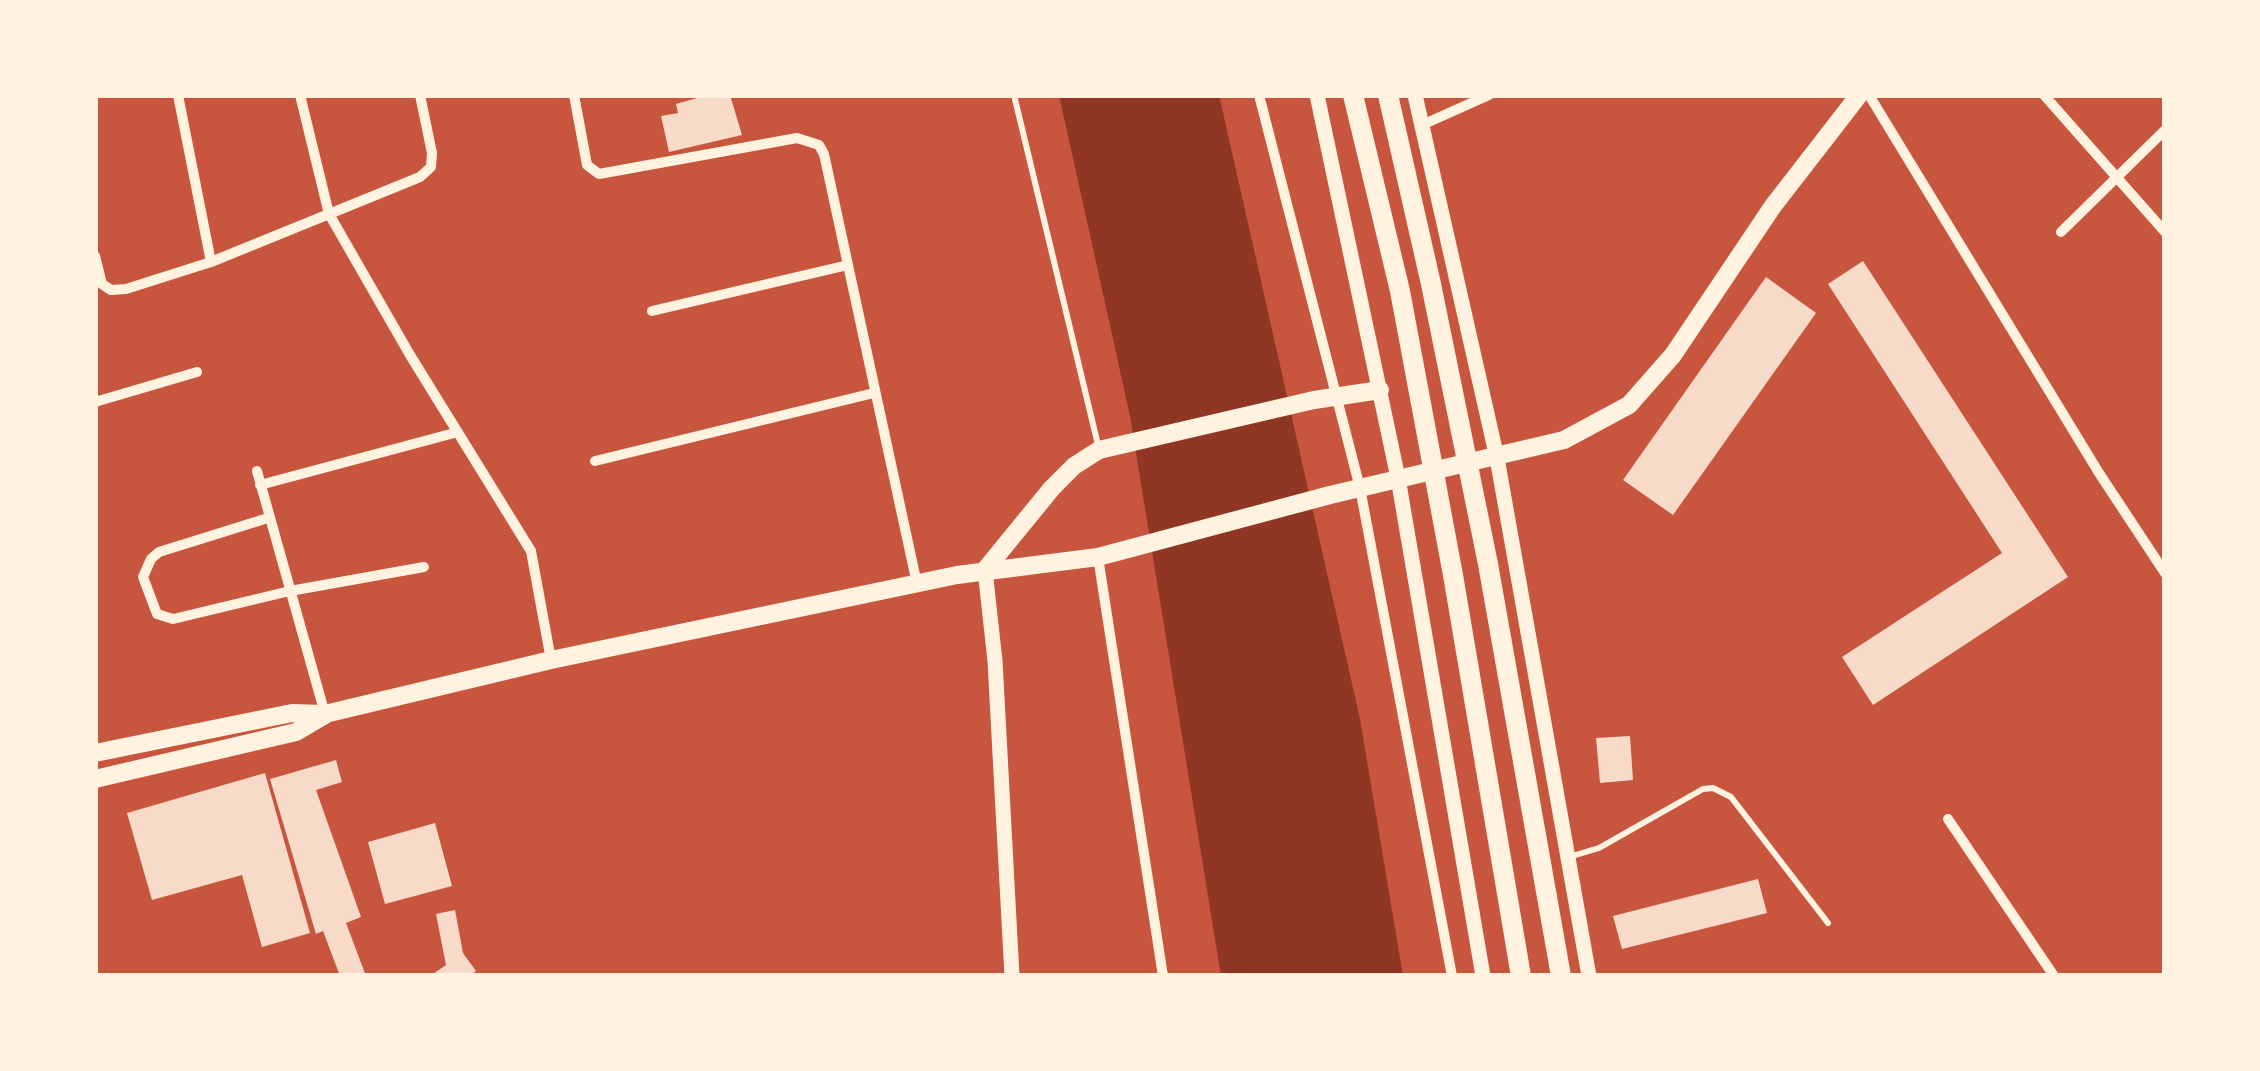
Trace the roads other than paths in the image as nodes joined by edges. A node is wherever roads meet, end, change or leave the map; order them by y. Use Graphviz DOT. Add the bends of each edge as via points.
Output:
graph roads {
  1 [pos="178,95"];
  2 [pos="300,95"];
  3 [pos="420,95"];
  4 [pos="574,95"];
  5 [pos="1014,95"];
  6 [pos="1259,95"];
  7 [pos="1318,95"];
  8 [pos="1353,95"];
  9 [pos="1388,95"];
  10 [pos="1415,95"];
  11 [pos="1488,95"];
  12 [pos="1859,95"];
  13 [pos="1870,95"];
  14 [pos="2044,95"];
  15 [pos="1422,124"];
  16 [pos="2165,130"];
  17 [pos="2114,178"];
  18 [pos="329,214"];
  19 [pos="2061,232"];
  20 [pos="2165,232"];
  21 [pos="95,256"];
  22 [pos="210,262"];
  23 [pos="848,264"];
  24 [pos="652,311"];
  25 [pos="196,372"];
  26 [pos="1380,390"];
  27 [pos="874,393"];
  28 [pos="1339,396"];
  29 [pos="95,402"];
  30 [pos="458,432"];
  31 [pos="1107,448"];
  32 [pos="1498,458"];
  33 [pos="595,461"];
  34 [pos="256,471"];
  35 [pos="1398,478"];
  36 [pos="260,485"];
  37 [pos="1360,488"];
  38 [pos="268,518"];
  39 [pos="1098,557"];
  40 [pos="424,567"];
  41 [pos="985,570"];
  42 [pos="2165,573"];
  43 [pos="917,584"];
  44 [pos="290,591"];
  45 [pos="551,660"];
  46 [pos="325,714"];
  47 [pos="95,753"];
  48 [pos="95,779"];
  49 [pos="1948,819"];
  50 [pos="1568,857"];
  51 [pos="1828,923"];
  52 [pos="1012,976"];
  53 [pos="1163,976"];
  54 [pos="1452,976"];
  55 [pos="1483,976"];
  56 [pos="1521,976"];
  57 [pos="1562,976"];
  58 [pos="1589,976"];
  59 [pos="2054,976"];
  1 -- 22 [label="street"];
  2 -- 18 [label="street"];
  3 -- 18 [label="street" via="430,167"];
  4 -- 23 [label="street" via="586,165 599,174 797,138 819,145"];
  5 -- 31 [label="lane"];
  6 -- 28 [label="street"];
  7 -- 26 [label="street"];
  8 -- 56 [label="highway" via="1400,291"];
  9 -- 57 [label="highway" via="1488,564"];
  10 -- 15 [label="street"];
  11 -- 15 [label="street"];
  12 -- 32 [label="main road" via="1773,206 1673,355 1629,405 1564,440"];
  13 -- 42 [label="street"];
  14 -- 17 [label="street"];
  15 -- 32 [label="street"];
  16 -- 17 [label="street"];
  17 -- 19 [label="street"];
  17 -- 20 [label="street"];
  18 -- 22 [label="street"];
  18 -- 30 [label="street"];
  21 -- 22 [label="street" via="110,290"];
  23 -- 24 [label="street"];
  23 -- 27 [label="street"];
  25 -- 29 [label="street"];
  26 -- 28 [label="main road"];
  26 -- 35 [label="street"];
  27 -- 33 [label="street"];
  27 -- 43 [label="street"];
  28 -- 31 [label="main road"];
  28 -- 37 [label="street"];
  30 -- 36 [label="street"];
  30 -- 45 [label="street" via="531,551"];
  31 -- 41 [label="main road" via="1052,488"];
  32 -- 35 [label="main road"];
  32 -- 50 [label="street"];
  34 -- 36 [label="street"];
  35 -- 37 [label="main road"];
  35 -- 55 [label="street"];
  36 -- 38 [label="street"];
  37 -- 39 [label="main road"];
  37 -- 54 [label="street"];
  38 -- 44 [label="street"];
  38 -- 44 [label="street" via="159,552 143,577 157,614 174,620"];
  39 -- 41 [label="main road"];
  39 -- 53 [label="street"];
  40 -- 44 [label="street"];
  41 -- 43 [label="main road"];
  41 -- 52 [label="street"];
  43 -- 45 [label="main road"];
  44 -- 46 [label="street"];
  45 -- 46 [label="main road"];
  46 -- 47 [label="main road" via="292,712"];
  46 -- 48 [label="main road" via="296,732"];
  49 -- 59 [label="street"];
  50 -- 51 [label="lane" via="1600,848 1714,788 1731,797"];
  50 -- 58 [label="street"];
}
